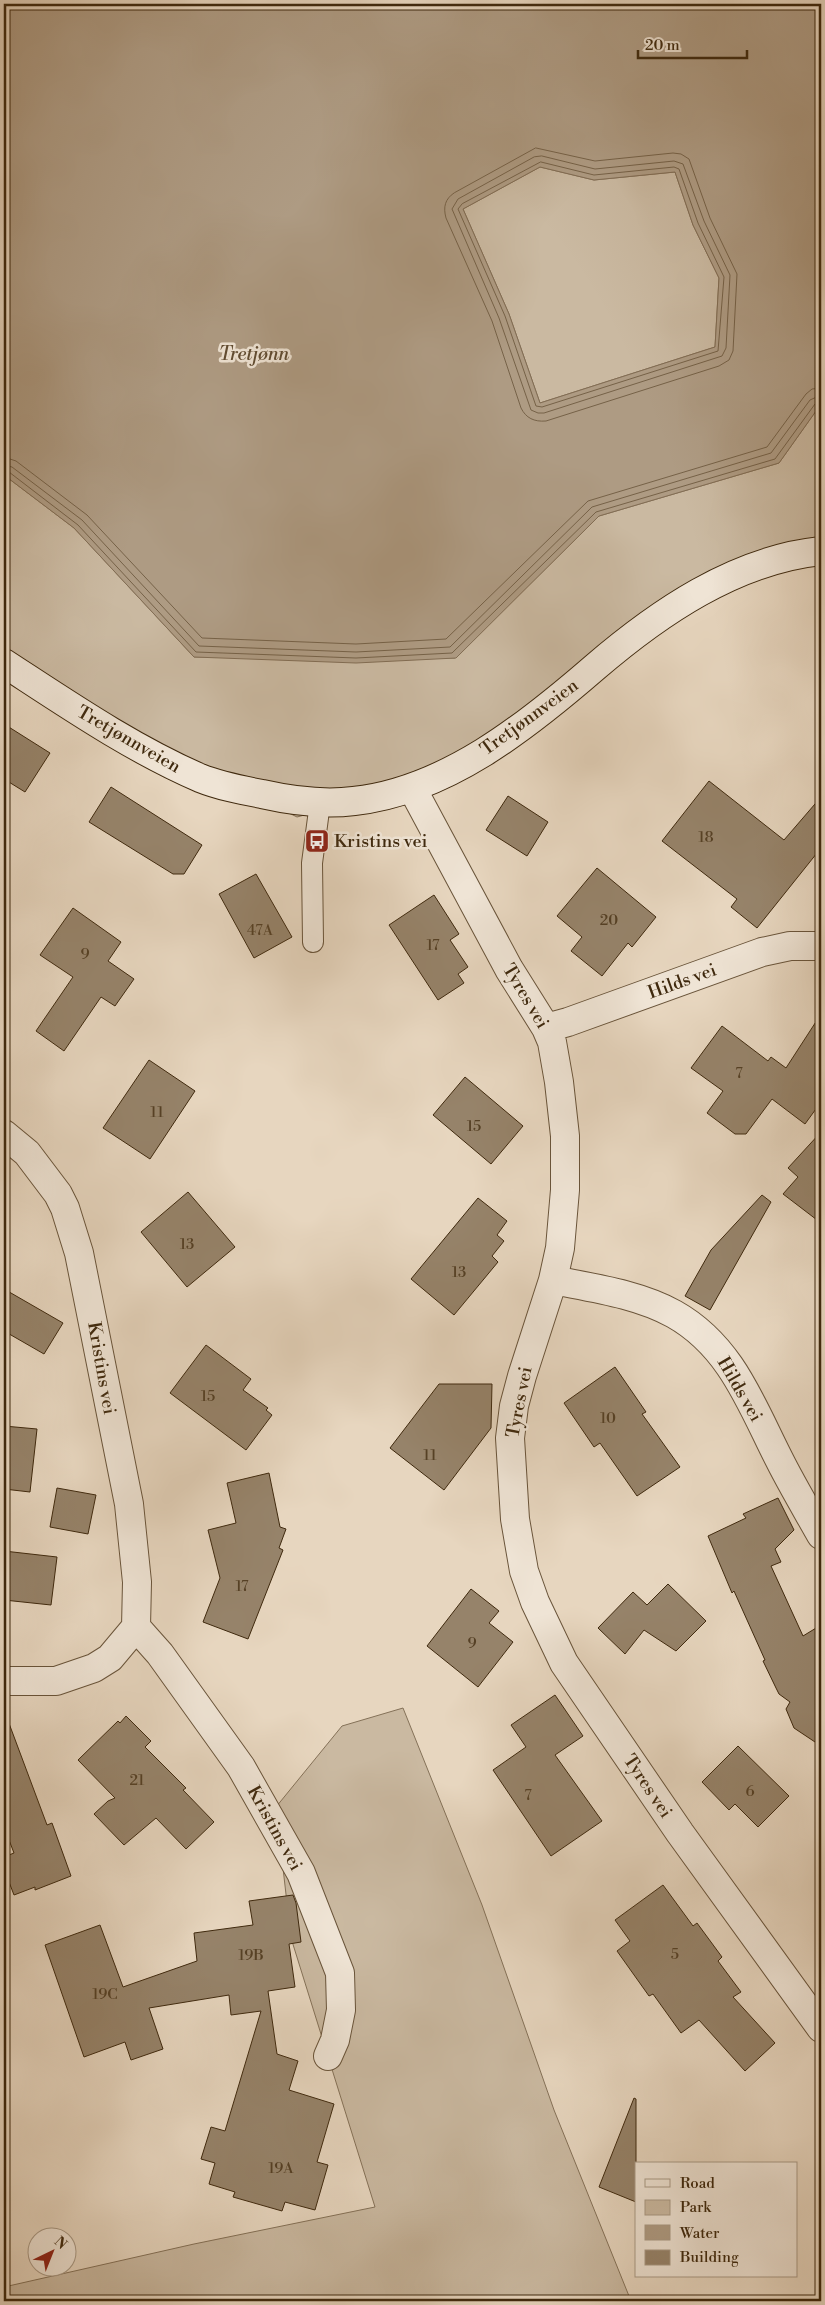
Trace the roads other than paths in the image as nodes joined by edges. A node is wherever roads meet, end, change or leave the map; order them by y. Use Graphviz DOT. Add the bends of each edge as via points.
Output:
graph roads {
  1 [pos="821,551"];
  2 [pos="4,664"];
  3 [pos="412,788"];
  4 [pos="320,803"];
  5 [pos="313,942"];
  6 [pos="821,946"];
  7 [pos="546,1028"];
  8 [pos="4,1134"];
  9 [pos="553,1280"];
  10 [pos="821,1535"];
  11 [pos="136,1627"];
  12 [pos="4,1681"];
  13 [pos="821,2028"];
  14 [pos="328,2056"];
  1 -- 3 [label="street, Tretjønnveien" via="777,559 698,593 646,626 504,740"];
  2 -- 4 [label="street, Tretjønnveien" via="121,736 200,778 250,792"];
  3 -- 4 [label="street, Tretjønnveien" via="355,801"];
  3 -- 7 [label="street, Tyres vei" via="509,969"];
  4 -- 5 [label="lane" via="312,863"];
  6 -- 7 [label="street, Hilds vei" via="790,946 762,952"];
  7 -- 9 [label="street, Tyres vei" via="552,1042 565,1136 560,1248"];
  8 -- 11 [label="street, Kristins vei" via="27,1153 58,1194 79,1254 129,1504 137,1582"];
  9 -- 10 [label="street, Hilds vei" via="638,1300 673,1314 716,1348 732,1367"];
  9 -- 13 [label="street, Tyres vei" via="522,1376 510,1438 514,1519 534,1602 564,1664 680,1833"];
  11 -- 12 [label="street" via="110,1658 94,1668 56,1681"];
  11 -- 14 [label="street, Kristins vei" via="160,1654 241,1767 301,1873 340,1973 341,2010"];
}
